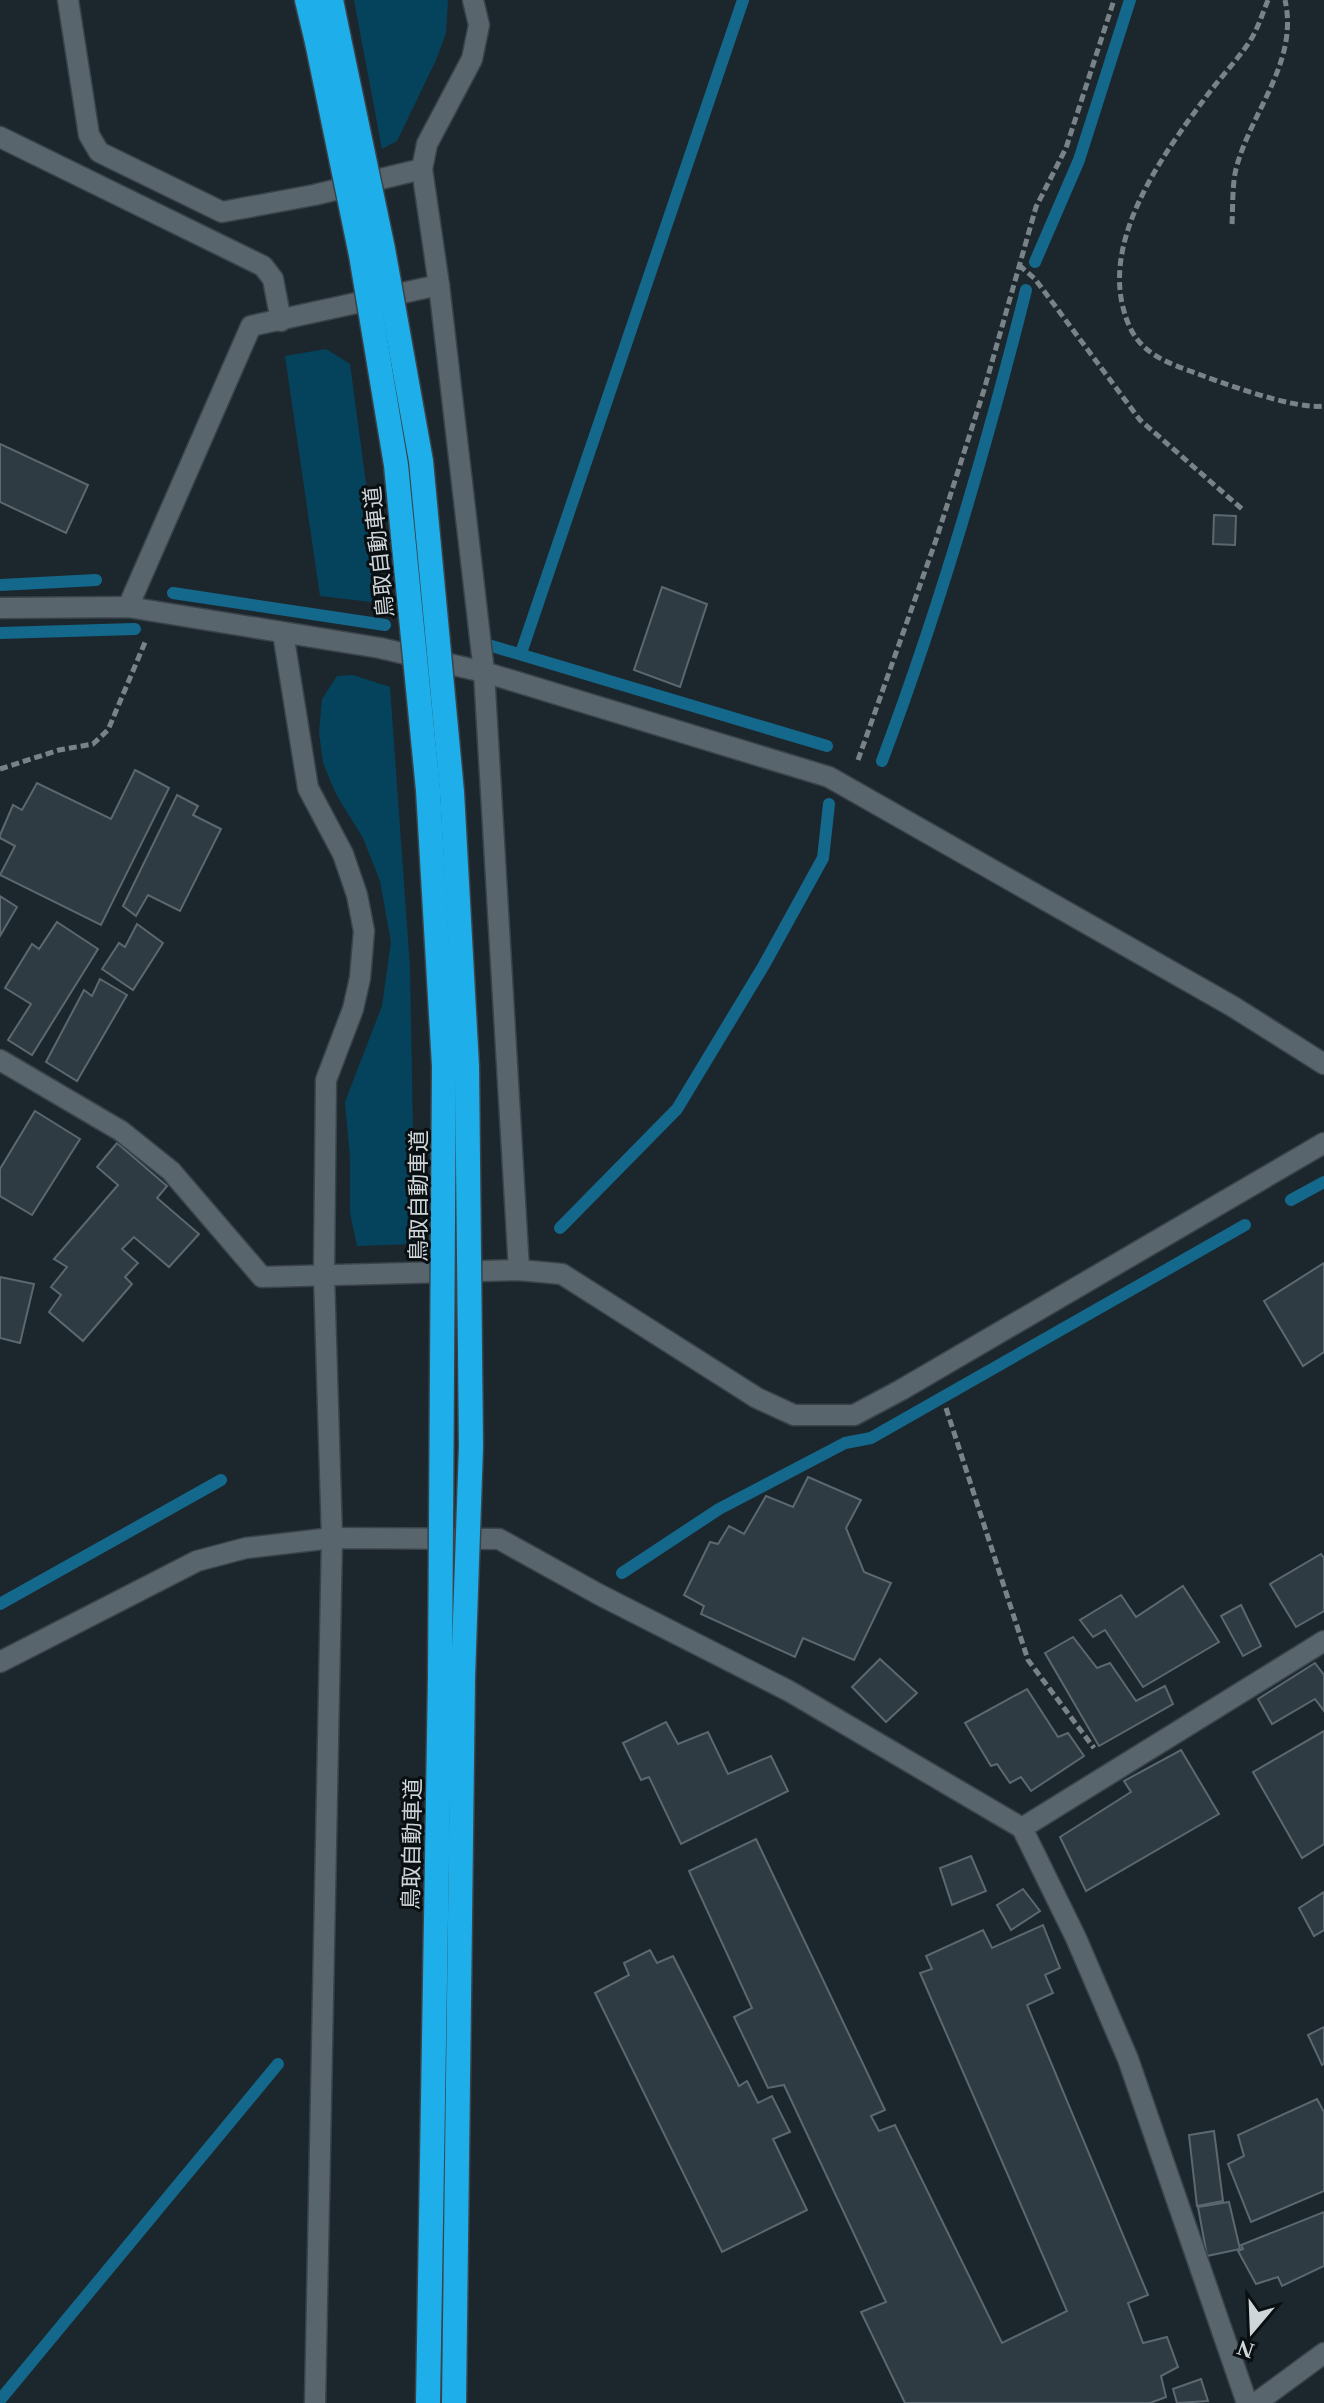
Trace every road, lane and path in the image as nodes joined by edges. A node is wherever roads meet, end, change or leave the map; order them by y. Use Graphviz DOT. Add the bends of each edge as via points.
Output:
graph roads {
  1 [pos="68,0"];
  2 [pos="307,0"];
  3 [pos="331,0"];
  4 [pos="473,0"];
  5 [pos="1114,0"];
  6 [pos="1268,0"];
  7 [pos="1285,0"];
  8 [pos="328,41"];
  9 [pos="0,137"];
  10 [pos="422,169"];
  11 [pos="1232,224"];
  12 [pos="1019,265"];
  13 [pos="439,285"];
  14 [pos="281,321"];
  15 [pos="1324,406"];
  16 [pos="1242,509"];
  17 [pos="128,607"];
  18 [pos="0,608"];
  19 [pos="158,612"];
  20 [pos="283,633"];
  21 [pos="484,672"];
  22 [pos="0,769"];
  23 [pos="846,786"];
  24 [pos="0,1060"];
  25 [pos="1324,1064"];
  26 [pos="1324,1143"];
  27 [pos="519,1270"];
  28 [pos="324,1275"];
  29 [pos="946,1408"];
  30 [pos="332,1538"];
  31 [pos="1324,1641"];
  32 [pos="0,1662"];
  33 [pos="1112,1771"];
  34 [pos="1022,1828"];
  35 [pos="1324,2353"];
  36 [pos="315,2403"];
  37 [pos="428,2403"];
  38 [pos="454,2403"];
  39 [pos="1247,2403"];
  40 [pos="1256,2403"];
  1 -- 10 [label="street" via="89,135 99,152 222,212"];
  2 -- 8 [label="highway, 鳥取自動車道"];
  3 -- 8 [label="highway, 鳥取自動車道"];
  4 -- 10 [label="street" via="479,25 472,59 427,144"];
  5 -- 12 [label="path" via="1066,148 1036,207"];
  6 -- 15 [label="path" via="1250,42 1150,179 1121,250 1119,290 1129,330 1141,347 1167,363 1243,389"];
  7 -- 11 [label="path" via="1289,36 1236,170"];
  8 -- 37 [label="highway, 鳥取自動車道, bridge" via="396,465 428,790 444,1066"];
  8 -- 38 [label="highway, 鳥取自動車道, bridge" via="383,249 421,461 452,792 467,1066 471,1446"];
  9 -- 14 [label="street" via="263,266 273,279"];
  10 -- 13 [label="street"];
  12 -- 16 [label="path" via="1140,420"];
  12 -- 23 [label="path" via="936,540"];
  13 -- 14 [label="street"];
  13 -- 21 [label="street"];
  14 -- 17 [label="street" via="251,326"];
  17 -- 18 [label="street"];
  17 -- 19 [label="street"];
  19 -- 20 [label="street"];
  19 -- 22 [label="path" via="108,730 93,744"];
  20 -- 21 [label="street"];
  20 -- 28 [label="street" via="308,788 343,854 364,931 353,1009 326,1080"];
  21 -- 23 [label="street"];
  21 -- 27 [label="street"];
  23 -- 25 [label="street"];
  24 -- 28 [label="street" via="121,1131 171,1171 262,1277"];
  26 -- 27 [label="street" via="854,1415 794,1415 757,1398 562,1274"];
  27 -- 28 [label="street"];
  28 -- 30 [label="street"];
  29 -- 33 [label="path" via="1028,1660"];
  30 -- 32 [label="street" via="246,1548 197,1561"];
  30 -- 34 [label="street" via="499,1539 789,1691"];
  30 -- 36 [label="street"];
  31 -- 33 [label="street"];
  33 -- 34 [label="street"];
  34 -- 39 [label="street" via="1128,2059"];
  35 -- 40 [label="street"];
}
